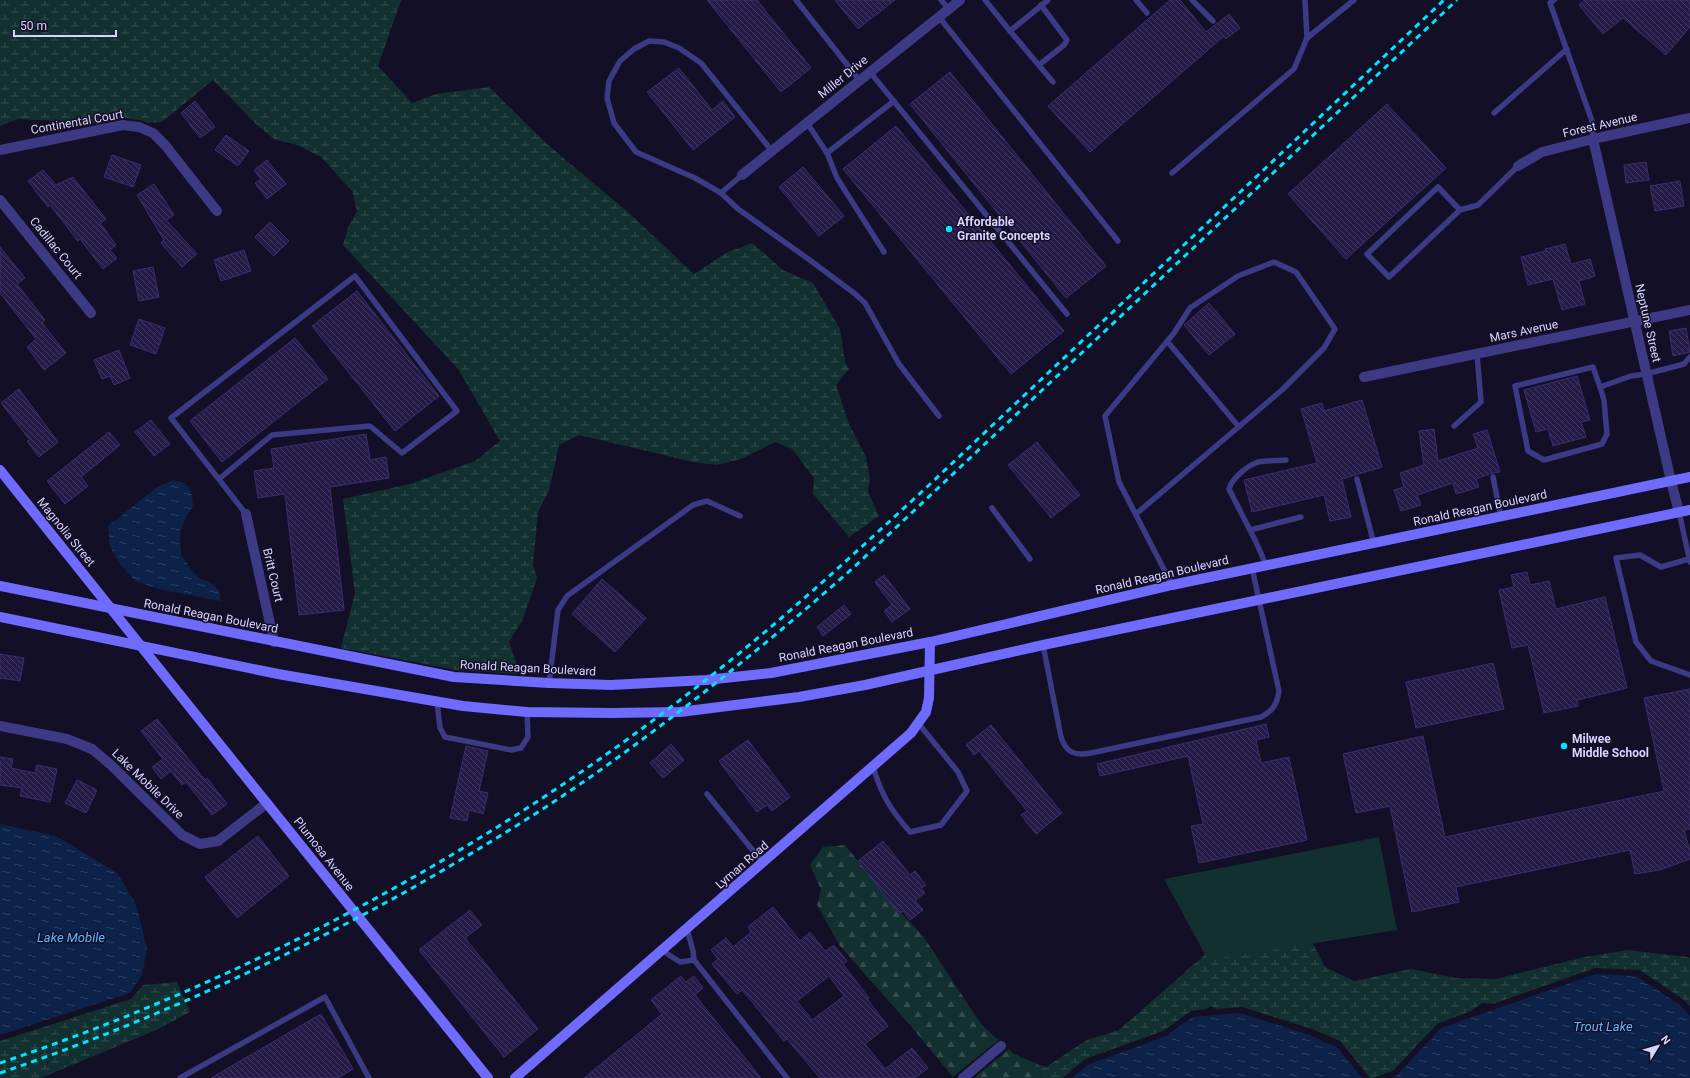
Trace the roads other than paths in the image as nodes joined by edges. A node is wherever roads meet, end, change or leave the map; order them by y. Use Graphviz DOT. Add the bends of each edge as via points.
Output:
graph roads {
  1 [pos="796,0"];
  2 [pos="941,0"];
  3 [pos="960,0"];
  4 [pos="985,0"];
  5 [pos="1048,0"];
  6 [pos="1136,0"];
  7 [pos="1192,0"];
  8 [pos="1306,0"];
  9 [pos="1354,0"];
  10 [pos="1554,0"];
  11 [pos="1041,5"];
  12 [pos="949,9"];
  13 [pos="1147,13"];
  14 [pos="939,17"];
  15 [pos="1213,21"];
  16 [pos="1010,31"];
  17 [pos="1307,38"];
  18 [pos="1567,49"];
  19 [pos="1039,65"];
  20 [pos="870,72"];
  21 [pos="860,81"];
  22 [pos="1054,82"];
  23 [pos="894,101"];
  24 [pos="1494,113"];
  25 [pos="1688,121"];
  26 [pos="807,123"];
  27 [pos="1593,139"];
  28 [pos="0,150"];
  29 [pos="772,151"];
  30 [pos="827,153"];
  31 [pos="1518,166"];
  32 [pos="1172,173"];
  33 [pos="742,175"];
  34 [pos="721,193"];
  35 [pos="0,200"];
  36 [pos="1460,210"];
  37 [pos="217,211"];
  38 [pos="1118,241"];
  39 [pos="884,252"];
  40 [pos="1690,310"];
  41 [pos="92,312"];
  42 [pos="1067,314"];
  43 [pos="1634,322"];
  44 [pos="1167,341"];
  45 [pos="1477,354"];
  46 [pos="1690,357"];
  47 [pos="1646,374"];
  48 [pos="1364,377"];
  49 [pos="1600,387"];
  50 [pos="939,416"];
  51 [pos="1454,426"];
  52 [pos="1239,427"];
  53 [pos="1286,460"];
  54 [pos="0,470"];
  55 [pos="1493,477"];
  56 [pos="1690,477"];
  57 [pos="219,479"];
  58 [pos="1357,479"];
  59 [pos="1671,481"];
  60 [pos="992,508"];
  61 [pos="1690,510"];
  62 [pos="1679,512"];
  63 [pos="246,514"];
  64 [pos="1136,514"];
  65 [pos="740,516"];
  66 [pos="1301,517"];
  67 [pos="1501,517"];
  68 [pos="1250,530"];
  69 [pos="1374,544"];
  70 [pos="1689,557"];
  71 [pos="1030,559"];
  72 [pos="1266,565"];
  73 [pos="1252,568"];
  74 [pos="0,586"];
  75 [pos="1172,586"];
  76 [pos="1259,600"];
  77 [pos="111,609"];
  78 [pos="0,617"];
  79 [pos="274,642"];
  80 [pos="930,642"];
  81 [pos="1043,645"];
  82 [pos="140,646"];
  83 [pos="930,670"];
  84 [pos="1690,675"];
  85 [pos="549,683"];
  86 [pos="437,702"];
  87 [pos="527,712"];
  88 [pos="918,723"];
  89 [pos="0,726"];
  90 [pos="873,767"];
  91 [pos="707,794"];
  92 [pos="268,803"];
  93 [pos="763,863"];
  94 [pos="687,930"];
  95 [pos="663,951"];
  96 [pos="694,960"];
  97 [pos="1001,1046"];
  98 [pos="180,1078"];
  99 [pos="369,1078"];
  100 [pos="488,1078"];
  101 [pos="516,1078"];
  102 [pos="787,1078"];
  103 [pos="963,1078"];
  1 -- 21 [label="lane"];
  2 -- 12 [label="lane"];
  3 -- 12 [label="street, Miller Drive"];
  4 -- 16 [label="lane"];
  5 -- 11 [label="lane"];
  6 -- 13 [label="lane"];
  7 -- 15 [label="lane"];
  8 -- 17 [label="lane"];
  9 -- 17 [label="lane"];
  10 -- 18 [label="lane" via="1550,3"];
  11 -- 16 [label="lane"];
  11 -- 19 [label="lane" via="1067,40"];
  12 -- 14 [label="street, Miller Drive"];
  14 -- 20 [label="street, Miller Drive"];
  14 -- 38 [label="lane"];
  16 -- 19 [label="lane"];
  17 -- 32 [label="lane" via="1294,69"];
  18 -- 24 [label="lane"];
  18 -- 27 [label="lane" via="1592,121"];
  19 -- 22 [label="lane"];
  20 -- 21 [label="street, Miller Drive"];
  20 -- 23 [label="lane"];
  21 -- 26 [label="street, Miller Drive"];
  23 -- 30 [label="lane"];
  23 -- 42 [label="lane"];
  25 -- 27 [label="street, Forest Avenue"];
  26 -- 29 [label="street, Miller Drive"];
  26 -- 30 [label="lane"];
  27 -- 31 [label="street, Forest Avenue" via="1542,152"];
  27 -- 43 [label="street, Neptune Street"];
  28 -- 37 [label="street, Continental Court" via="123,125 139,127 153,133 165,145"];
  29 -- 33 [label="street, Miller Drive"];
  29 -- 34 [label="lane" via="701,63 679,48 664,42 649,41 634,49 620,61 609,81 607,98 614,123 636,152 695,178"];
  30 -- 39 [label="lane" via="836,178"];
  31 -- 36 [label="lane" via="1478,205"];
  33 -- 34 [label="lane"];
  34 -- 50 [label="lane" via="738,209 819,266 865,303 899,364"];
  35 -- 41 [label="street, Cadillac Court"];
  36 -- 36 [label="lane" via="1388,277 1367,254 1438,187"];
  40 -- 43 [label="street, Mars Avenue"];
  43 -- 45 [label="street, Mars Avenue"];
  43 -- 47 [label="street, Neptune Street"];
  44 -- 52 [label="lane"];
  44 -- 52 [label="lane" via="1190,308 1238,276 1274,262 1296,272 1335,329 1324,348 1282,390"];
  44 -- 64 [label="lane" via="1105,416 1119,482"];
  45 -- 48 [label="street, Mars Avenue"];
  45 -- 51 [label="lane" via="1481,402"];
  46 -- 47 [label="lane" via="1684,364"];
  47 -- 49 [label="lane" via="1631,376"];
  47 -- 59 [label="street, Neptune Street"];
  49 -- 49 [label="lane" via="1604,400 1607,434 1602,444 1544,460 1528,451 1514,386 1593,367"];
  52 -- 64 [label="lane"];
  53 -- 68 [label="lane" via="1258,462 1237,475 1231,482 1229,489"];
  54 -- 77 [label="main road, Magnolia Street"];
  55 -- 67 [label="lane"];
  56 -- 59 [label="main road, Ronald Reagan Boulevard"];
  57 -- 57 [label="lane" via="171,418 355,276 457,411 402,453 370,426 272,435"];
  57 -- 63 [label="lane"];
  58 -- 69 [label="lane"];
  59 -- 62 [label="street, Neptune Street"];
  59 -- 67 [label="main road, Ronald Reagan Boulevard"];
  60 -- 71 [label="lane"];
  61 -- 62 [label="main road"];
  62 -- 70 [label="lane"];
  62 -- 76 [label="main road"];
  63 -- 79 [label="street, Britt Court"];
  64 -- 75 [label="lane"];
  65 -- 85 [label="lane" via="707,501 693,505 567,596 558,610"];
  66 -- 68 [label="lane"];
  67 -- 69 [label="main road, Ronald Reagan Boulevard"];
  68 -- 72 [label="lane"];
  69 -- 72 [label="main road, Ronald Reagan Boulevard"];
  70 -- 84 [label="lane" via="1661,567 1640,555 1616,558 1636,642 1651,661"];
  72 -- 73 [label="main road, Ronald Reagan Boulevard"];
  73 -- 75 [label="main road, Ronald Reagan Boulevard"];
  73 -- 76 [label="lane"];
  74 -- 77 [label="main road, Ronald Reagan Boulevard"];
  75 -- 80 [label="main road, Ronald Reagan Boulevard"];
  76 -- 81 [label="main road"];
  76 -- 81 [label="lane" via="1278,691 1275,706 1270,712 1261,717 1091,753 1075,754 1068,751 1063,744"];
  77 -- 79 [label="main road, Ronald Reagan Boulevard"];
  77 -- 82 [label="main road, Magnolia Street"];
  78 -- 82 [label="main road"];
  79 -- 85 [label="main road, Ronald Reagan Boulevard" via="454,677"];
  80 -- 83 [label="main road, Lyman Road"];
  80 -- 85 [label="main road, Ronald Reagan Boulevard" via="771,673 706,680 611,685"];
  81 -- 83 [label="main road"];
  82 -- 86 [label="main road"];
  82 -- 92 [label="main road, Plumosa Avenue"];
  83 -- 87 [label="main road" via="799,697 680,712"];
  83 -- 88 [label="main road, Lyman Road" via="926,712"];
  86 -- 87 [label="main road"];
  86 -- 87 [label="lane" via="440,728 445,737 511,750 521,748 528,737"];
  88 -- 90 [label="main road, Lyman Road" via="911,733"];
  88 -- 90 [label="lane" via="958,772 967,791 941,824 910,832 895,815 880,790"];
  89 -- 92 [label="street, Lake Mobile Drive" via="67,739 92,749 182,835 200,844 218,841"];
  90 -- 93 [label="main road, Lyman Road"];
  91 -- 93 [label="lane"];
  92 -- 100 [label="main road, Plumosa Avenue"];
  93 -- 94 [label="main road, Lyman Road"];
  94 -- 95 [label="main road, Lyman Road"];
  94 -- 96 [label="lane"];
  95 -- 96 [label="lane" via="680,962"];
  95 -- 101 [label="main road, Lyman Road"];
  96 -- 102 [label="lane"];
  97 -- 103 [label="street"];
  98 -- 99 [label="lane" via="325,997"];
}
